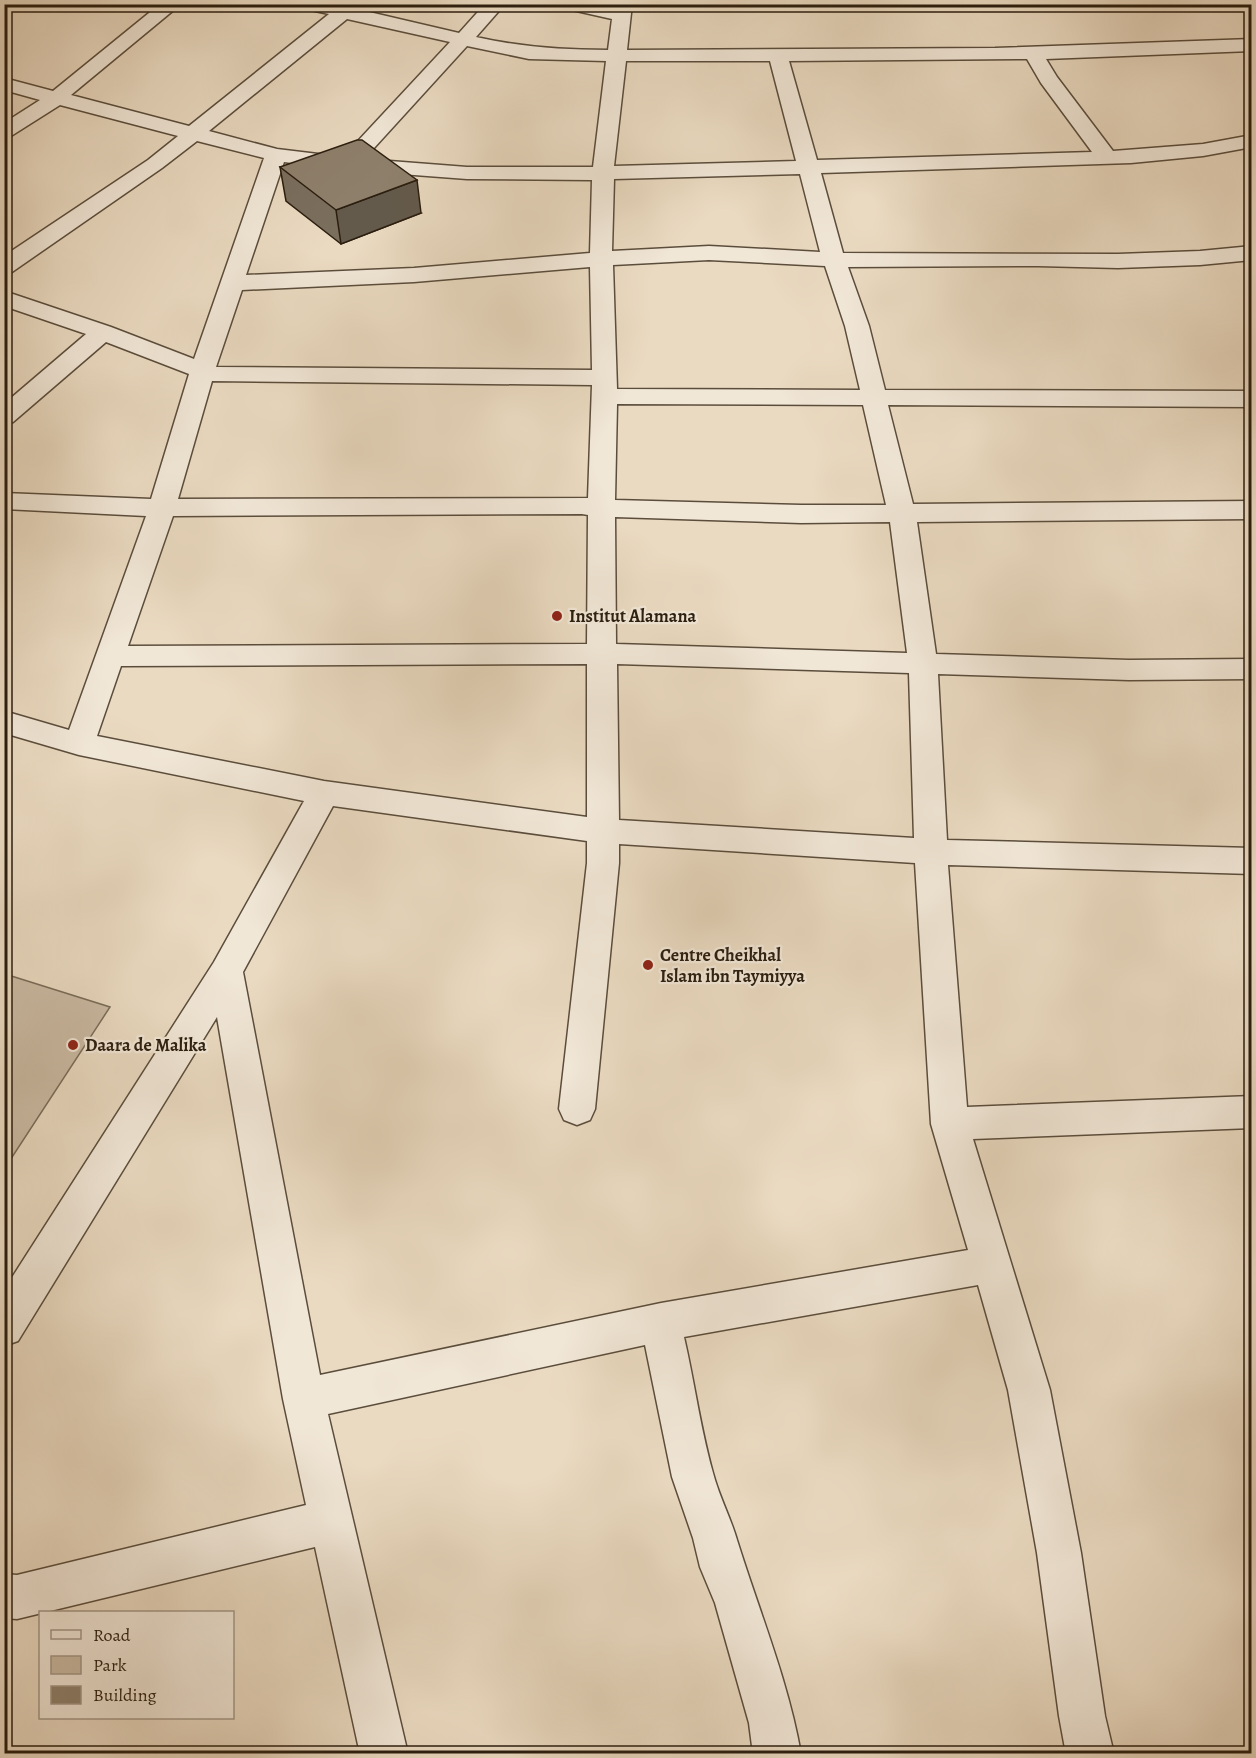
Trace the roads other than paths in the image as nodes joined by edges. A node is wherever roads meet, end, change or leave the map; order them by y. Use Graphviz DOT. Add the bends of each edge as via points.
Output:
graph roads {
  1 [pos="172,4"];
  2 [pos="308,4"];
  3 [pos="496,4"];
  4 [pos="570,4"];
  5 [pos="622,10"];
  6 [pos="344,12"];
  7 [pos="465,38"];
  8 [pos="1251,45"];
  9 [pos="1033,53"];
  10 [pos="617,55"];
  11 [pos="778,55"];
  12 [pos="4,84"];
  13 [pos="56,98"];
  14 [pos="4,132"];
  15 [pos="194,134"];
  16 [pos="1251,141"];
  17 [pos="276,155"];
  18 [pos="1107,157"];
  19 [pos="348,164"];
  20 [pos="810,167"];
  21 [pos="603,172"];
  22 [pos="1251,253"];
  23 [pos="601,259"];
  24 [pos="836,260"];
  25 [pos="4,267"];
  26 [pos="232,283"];
  27 [pos="4,298"];
  28 [pos="103,332"];
  29 [pos="202,371"];
  30 [pos="604,387"];
  31 [pos="873,396"];
  32 [pos="1251,399"];
  33 [pos="4,417"];
  34 [pos="4,501"];
  35 [pos="601,507"];
  36 [pos="162,508"];
  37 [pos="1251,510"];
  38 [pos="902,514"];
  39 [pos="604,654"];
  40 [pos="110,656"];
  41 [pos="923,663"];
  42 [pos="1251,669"];
  43 [pos="4,722"];
  44 [pos="79,744"];
  45 [pos="324,793"];
  46 [pos="602,831"];
  47 [pos="931,852"];
  48 [pos="1251,861"];
  49 [pos="226,972"];
  50 [pos="577,1109"];
  51 [pos="1251,1112"];
  52 [pos="950,1124"];
  53 [pos="991,1264"];
  54 [pos="662,1322"];
  55 [pos="4,1327"];
  56 [pos="304,1398"];
  57 [pos="331,1521"];
  58 [pos="4,1596"];
  59 [pos="384,1754"];
  60 [pos="777,1754"];
  61 [pos="1090,1754"];
  1 -- 13 [label="street"];
  2 -- 6 [label="street"];
  3 -- 7 [label="street"];
  4 -- 5 [label="street"];
  5 -- 10 [label="street"];
  6 -- 7 [label="street"];
  6 -- 15 [label="street"];
  7 -- 10 [label="street" via="529,53"];
  7 -- 19 [label="street"];
  8 -- 9 [label="street"];
  9 -- 11 [label="street"];
  9 -- 18 [label="street"];
  10 -- 11 [label="street"];
  10 -- 21 [label="street"];
  11 -- 20 [label="street"];
  12 -- 13 [label="street"];
  13 -- 14 [label="street"];
  13 -- 15 [label="street"];
  15 -- 17 [label="street"];
  15 -- 25 [label="street" via="104,201"];
  16 -- 18 [label="street" via="1203,150"];
  17 -- 19 [label="street"];
  17 -- 26 [label="street"];
  18 -- 20 [label="street"];
  19 -- 21 [label="street" via="548,176"];
  20 -- 21 [label="street"];
  20 -- 24 [label="street"];
  21 -- 23 [label="street"];
  22 -- 24 [label="street" via="1118,261"];
  23 -- 24 [label="street" via="709,253"];
  23 -- 26 [label="street" via="414,275"];
  23 -- 30 [label="street"];
  24 -- 31 [label="street"];
  26 -- 29 [label="street"];
  27 -- 28 [label="street"];
  28 -- 29 [label="street"];
  28 -- 33 [label="street"];
  29 -- 30 [label="street" via="245,377"];
  29 -- 36 [label="street"];
  30 -- 31 [label="street"];
  30 -- 35 [label="street"];
  31 -- 32 [label="street"];
  31 -- 38 [label="street"];
  34 -- 36 [label="street"];
  35 -- 36 [label="street"];
  35 -- 38 [label="street" via="713,513"];
  35 -- 39 [label="street"];
  36 -- 40 [label="street"];
  37 -- 38 [label="street"];
  38 -- 41 [label="street"];
  39 -- 40 [label="street"];
  39 -- 41 [label="street"];
  39 -- 46 [label="street"];
  40 -- 44 [label="street"];
  41 -- 42 [label="street" via="1129,670"];
  41 -- 47 [label="street"];
  43 -- 44 [label="street"];
  44 -- 45 [label="street"];
  45 -- 46 [label="street"];
  45 -- 49 [label="street"];
  46 -- 47 [label="street"];
  46 -- 50 [label="street" via="603,863"];
  47 -- 48 [label="street"];
  47 -- 52 [label="street"];
  49 -- 55 [label="street"];
  49 -- 56 [label="street"];
  51 -- 52 [label="street"];
  52 -- 53 [label="street"];
  53 -- 54 [label="street"];
  53 -- 61 [label="street" via="1029,1390"];
  54 -- 56 [label="street"];
  54 -- 60 [label="street" via="693,1477 737,1603 772,1723"];
  56 -- 57 [label="street"];
  57 -- 58 [label="street" via="17,1597"];
  57 -- 59 [label="street"];
}
